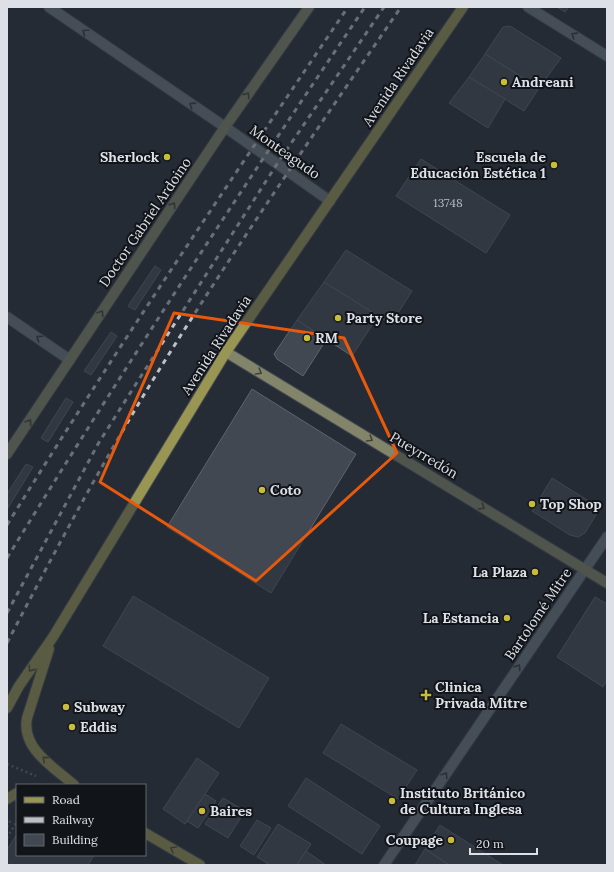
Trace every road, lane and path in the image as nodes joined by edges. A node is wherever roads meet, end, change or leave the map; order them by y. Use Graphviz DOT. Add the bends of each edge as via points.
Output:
graph roads {
  1 [pos="49,7"];
  2 [pos="309,7"];
  3 [pos="463,7"];
  4 [pos="528,7"];
  5 [pos="607,56"];
  6 [pos="225,127"];
  7 [pos="330,201"];
  8 [pos="7,317"];
  9 [pos="226,352"];
  10 [pos="70,360"];
  11 [pos="7,454"];
  12 [pos="607,537"];
  13 [pos="585,569"];
  14 [pos="607,583"];
  15 [pos="53,638"];
  16 [pos="7,708"];
  17 [pos="7,764"];
  18 [pos="40,777"];
  19 [pos="73,784"];
  20 [pos="16,794"];
  21 [pos="7,799"];
  22 [pos="11,820"];
  23 [pos="16,823"];
  24 [pos="7,827"];
  25 [pos="146,834"];
  26 [pos="7,838"];
  27 [pos="200,865"];
  28 [pos="384,865"];
  6 -- 1 [label="street, Monteagudo, one-way"];
  6 -- 2 [label="main road, Doctor Gabriel Ardoino, one-way"];
  3 -- 7 [label="main road, Avenida Rivadavia"];
  5 -- 4 [label="street, one-way"];
  6 -- 7 [label="street, Monteagudo"];
  10 -- 6 [label="main road, Doctor Gabriel Ardoino, one-way"];
  7 -- 9 [label="main road, Avenida Rivadavia"];
  10 -- 8 [label="street, one-way"];
  9 -- 13 [label="main road, Pueyrredón, one-way"];
  9 -- 15 [label="main road, Avenida Rivadavia"];
  11 -- 10 [label="main road, Doctor Gabriel Ardoino, one-way"];
  12 -- 13 [label="street, Bartolomé Mitre"];
  13 -- 14 [label="main road, Pueyrredón"];
  28 -- 13 [label="street, Bartolomé Mitre, one-way"];
  15 -- 16 [label="main road, Avenida Rivadavia, one-way" via="19,686"];
  19 -- 15 [label="main road, one-way" via="31,746 25,727"];
  17 -- 18 [label="path"];
  20 -- 21 [label="main road"];
  22 -- 24 [label="path"];
  23 -- 26 [label="path"];
  27 -- 25 [label="main road, one-way"];
}
